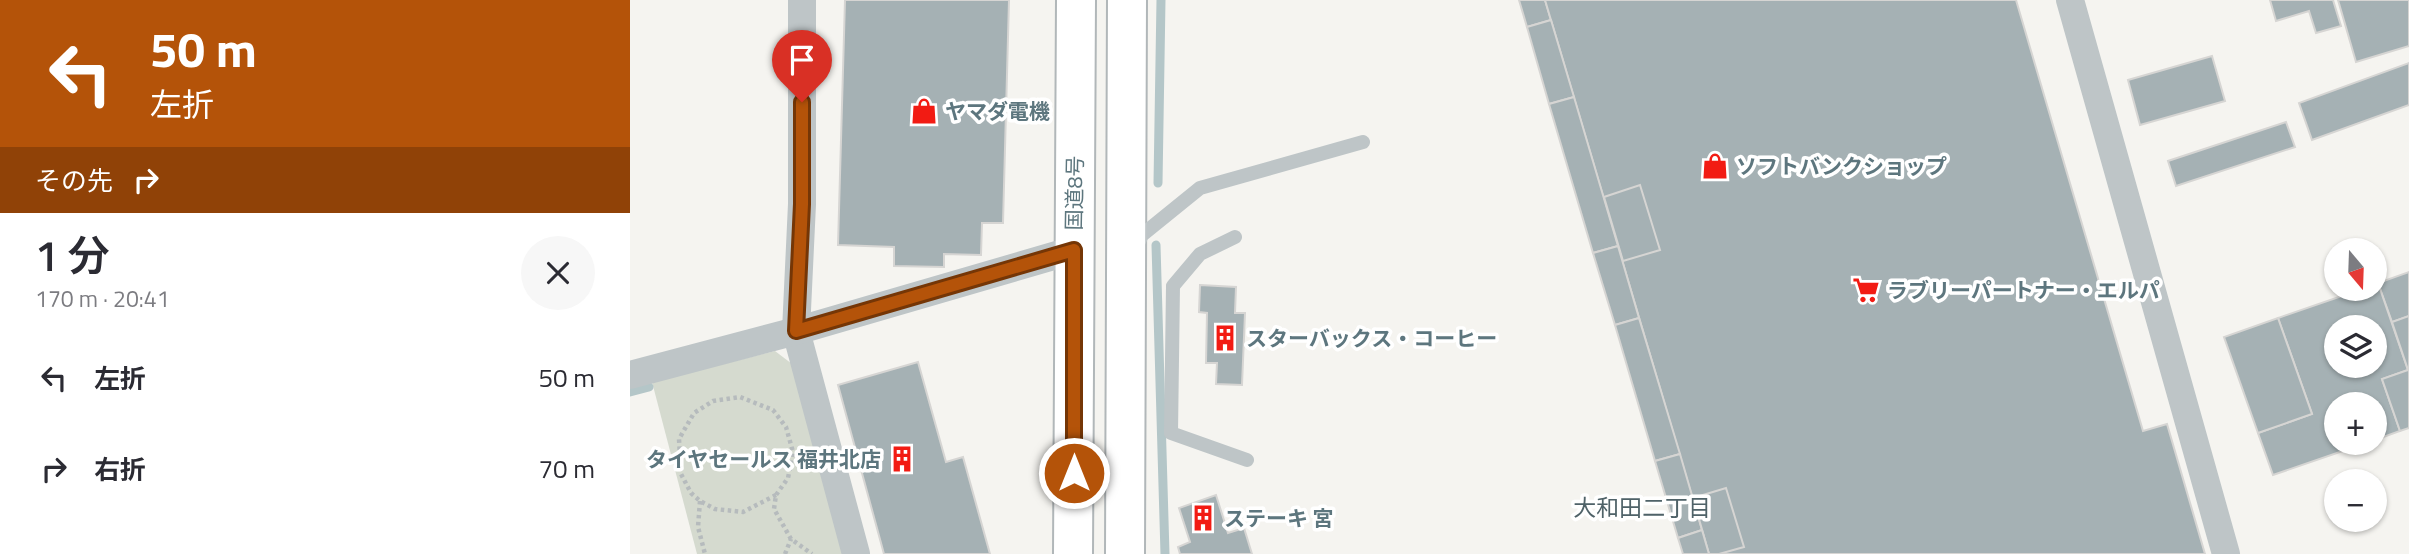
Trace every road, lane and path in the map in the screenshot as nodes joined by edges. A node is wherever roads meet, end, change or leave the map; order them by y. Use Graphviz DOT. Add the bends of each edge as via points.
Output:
graph roads {
  1 [pos="803,0"];
  2 [pos="1076,0"];
  3 [pos="1127,0"];
  4 [pos="2070,0"];
  5 [pos="1363,142"];
  6 [pos="1235,237"];
  7 [pos="1074,250"];
  8 [pos="1125,268"];
  9 [pos="796,331"];
  10 [pos="630,375"];
  11 [pos="1247,460"];
  12 [pos="776,495"];
  13 [pos="700,501"];
  14 [pos="791,539"];
  15 [pos="705,554"];
  16 [pos="785,554"];
  17 [pos="811,554"];
  18 [pos="856,554"];
  19 [pos="1073,554"];
  20 [pos="1125,554"];
  21 [pos="2226,554"];
  1 -- 9 [label="street"];
  2 -- 7 [label="highway, 国道8号"];
  3 -- 8 [label="highway"];
  4 -- 21 [label="street"];
  5 -- 8 [label="lane" via="1200,188 1142,235"];
  6 -- 11 [label="lane" via="1200,254 1174,286 1171,433"];
  7 -- 9 [label="street"];
  7 -- 19 [label="highway, 国道8号"];
  8 -- 20 [label="highway"];
  9 -- 10 [label="street"];
  9 -- 18 [label="street"];
  12 -- 13 [label="path" via="743,512 715,509"];
  12 -- 13 [label="path" via="788,478 793,452 786,427 773,411 740,397 713,401 694,413 679,439 681,474"];
  12 -- 14 [label="path" via="774,509"];
  13 -- 15 [label="path" via="698,527"];
  14 -- 16 [label="path"];
  14 -- 17 [label="path"];
}
